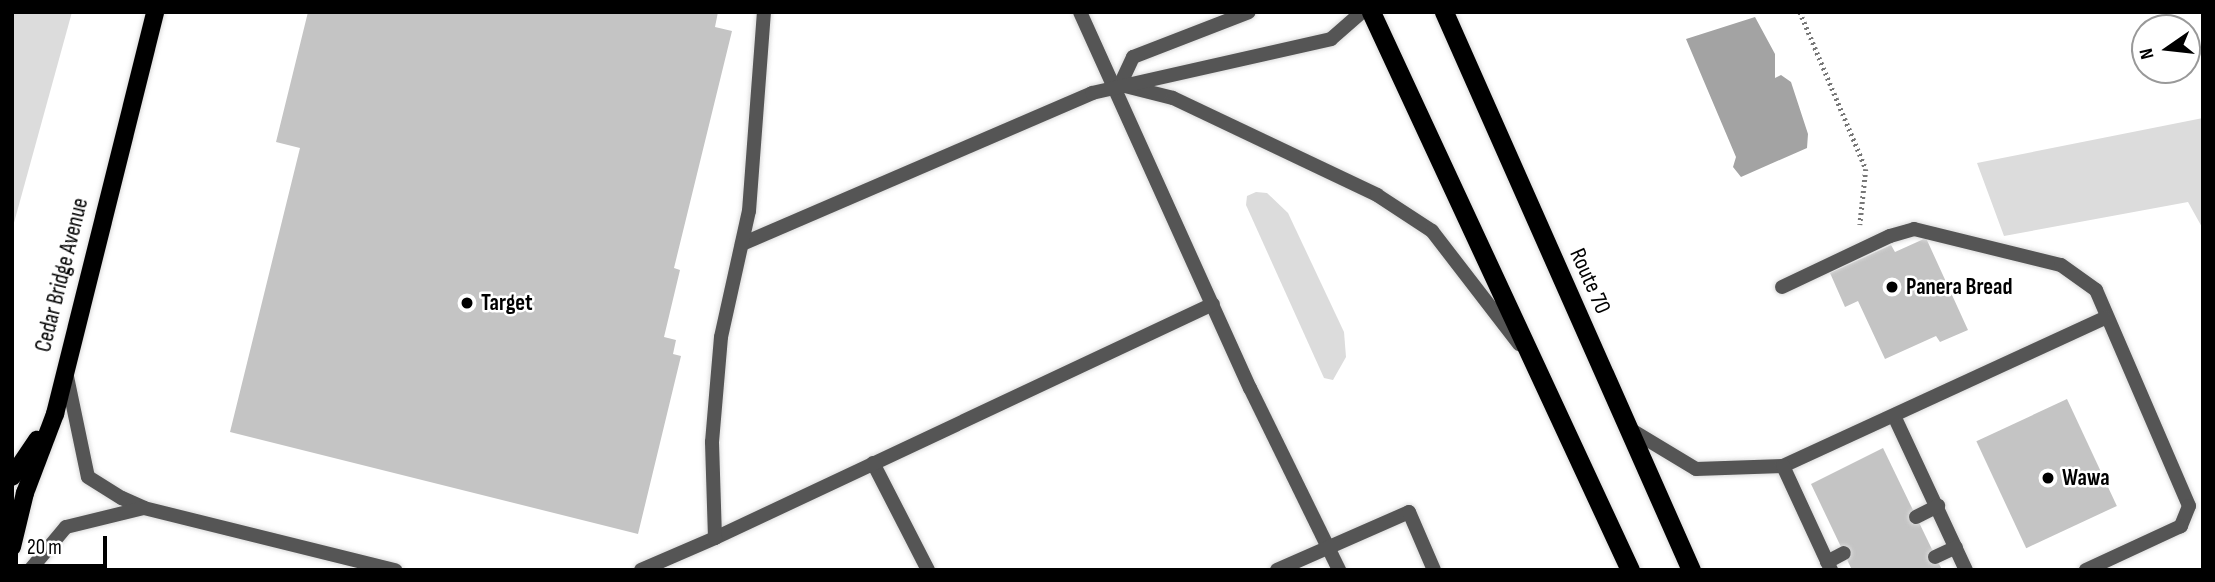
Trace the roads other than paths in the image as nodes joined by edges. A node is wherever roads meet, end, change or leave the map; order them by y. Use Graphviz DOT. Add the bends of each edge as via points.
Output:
graph roads {
  1 [pos="155,12"];
  2 [pos="764,12"];
  3 [pos="1080,12"];
  4 [pos="1249,12"];
  5 [pos="1362,12"];
  6 [pos="1371,12"];
  7 [pos="1444,12"];
  8 [pos="1116,86"];
  9 [pos="742,244"];
  10 [pos="1783,287"];
  11 [pos="1213,304"];
  12 [pos="2105,318"];
  13 [pos="64,365"];
  14 [pos="1536,367"];
  15 [pos="55,414"];
  16 [pos="1895,418"];
  17 [pos="1628,428"];
  18 [pos="873,463"];
  19 [pos="1783,466"];
  20 [pos="12,477"];
  21 [pos="1938,506"];
  22 [pos="144,508"];
  23 [pos="1916,517"];
  24 [pos="715,538"];
  25 [pos="1328,546"];
  26 [pos="12,547"];
  27 [pos="1956,547"];
  28 [pos="1844,553"];
  29 [pos="1936,557"];
  30 [pos="1829,566"];
  31 [pos="30,570"];
  32 [pos="395,570"];
  33 [pos="640,570"];
  34 [pos="928,570"];
  35 [pos="1277,570"];
  36 [pos="1339,570"];
  37 [pos="1434,570"];
  38 [pos="1630,570"];
  39 [pos="1691,570"];
  40 [pos="1966,570"];
  41 [pos="2086,570"];
  1 -- 13 [label="main road, Cedar Bridge Avenue"];
  2 -- 9 [label="lane" via="749,211"];
  3 -- 8 [label="lane"];
  4 -- 8 [label="lane" via="1133,57"];
  5 -- 8 [label="lane" via="1331,39"];
  6 -- 14 [label="highway"];
  7 -- 17 [label="highway, Route 70"];
  8 -- 9 [label="lane"];
  8 -- 11 [label="lane"];
  8 -- 14 [label="lane" via="1173,97 1377,195 1432,231"];
  9 -- 24 [label="lane" via="721,337 712,442"];
  10 -- 12 [label="lane" via="1914,229 2061,265 2096,290"];
  11 -- 18 [label="lane"];
  11 -- 25 [label="lane"];
  12 -- 16 [label="lane"];
  12 -- 41 [label="lane" via="2189,506 2181,526"];
  13 -- 15 [label="main road, Cedar Bridge Avenue"];
  13 -- 22 [label="lane" via="88,477"];
  14 -- 38 [label="highway"];
  15 -- 20 [label="main road"];
  15 -- 26 [label="main road, Cedar Bridge Avenue" via="25,493"];
  16 -- 19 [label="lane"];
  16 -- 21 [label="lane"];
  17 -- 19 [label="lane" via="1696,469"];
  17 -- 39 [label="highway, Route 70"];
  18 -- 24 [label="lane"];
  18 -- 34 [label="lane"];
  19 -- 30 [label="lane"];
  21 -- 23 [label="lane"];
  21 -- 27 [label="lane"];
  22 -- 31 [label="lane" via="66,527"];
  22 -- 32 [label="lane"];
  24 -- 33 [label="lane"];
  25 -- 35 [label="lane"];
  25 -- 36 [label="lane"];
  25 -- 37 [label="lane" via="1409,512"];
  27 -- 29 [label="lane"];
  27 -- 40 [label="lane"];
  28 -- 30 [label="lane"];
}
